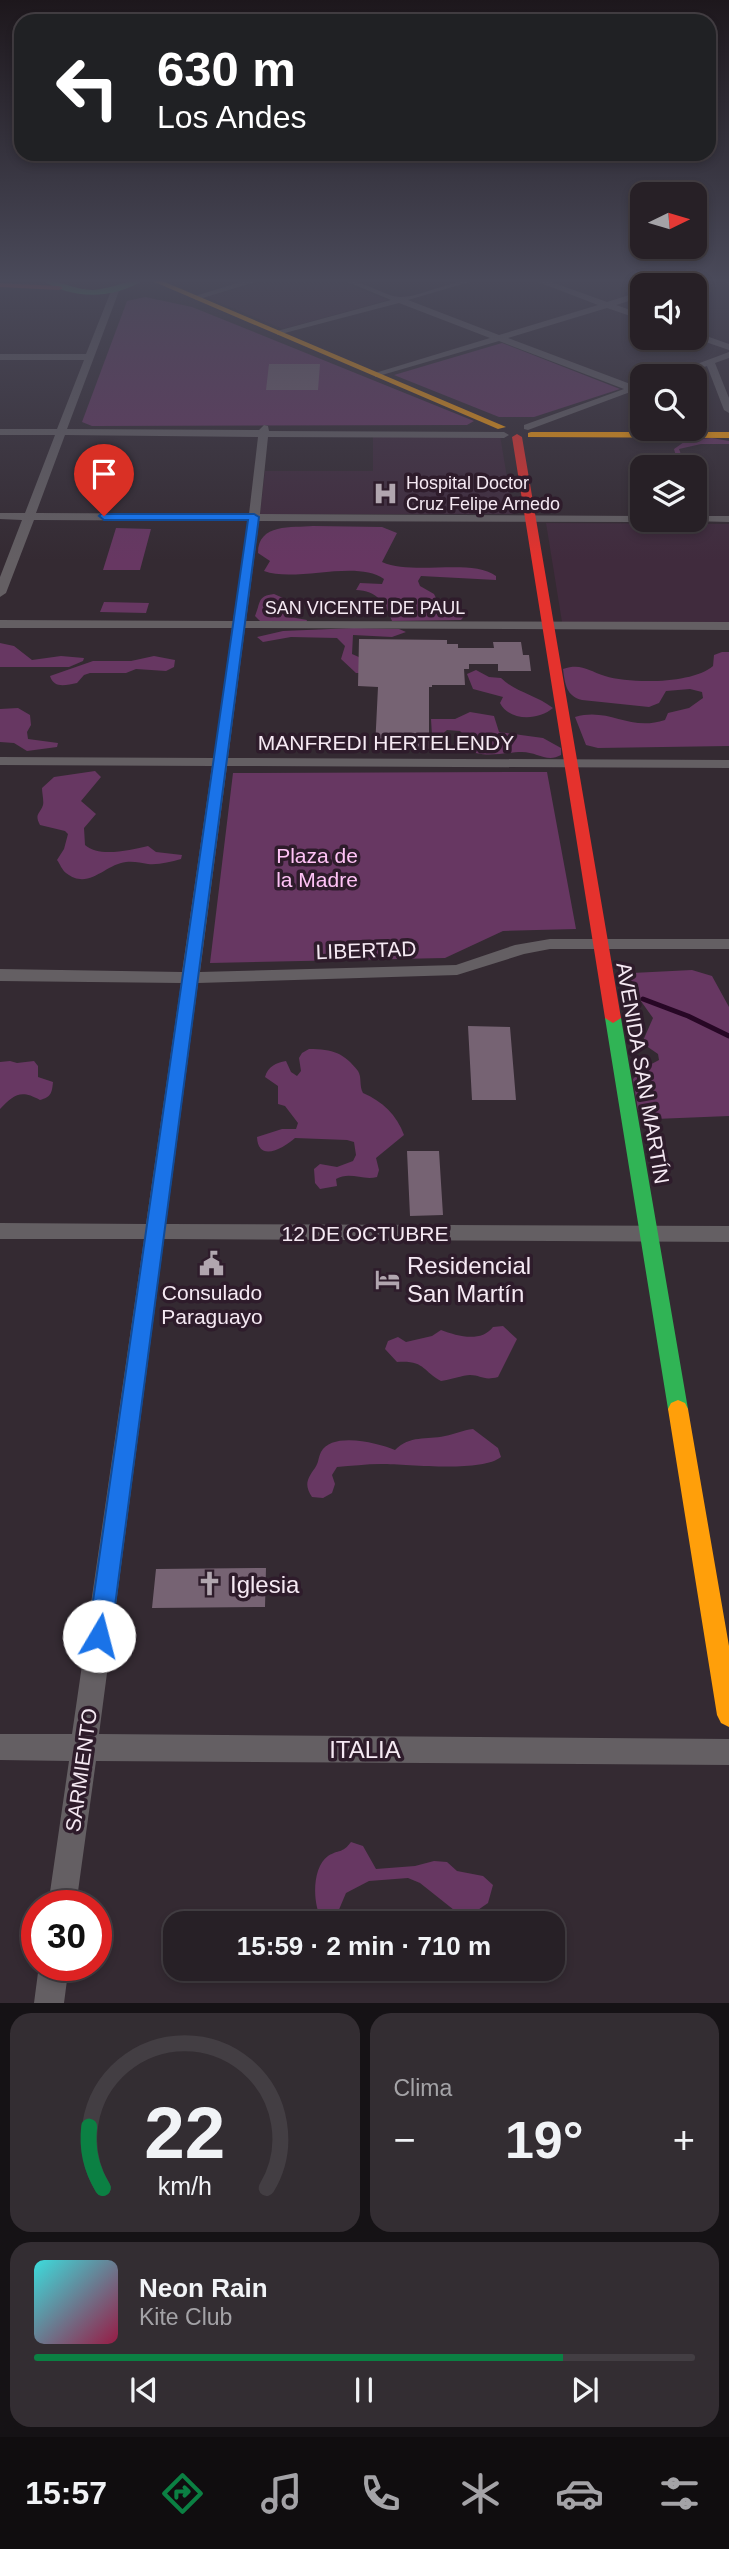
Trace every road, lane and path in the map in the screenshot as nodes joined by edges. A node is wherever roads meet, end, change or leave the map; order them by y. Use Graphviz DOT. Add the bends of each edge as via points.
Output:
graph roads {
  1 [pos="84,373"];
  2 [pos="374,373"];
  3 [pos="383,373"];
  4 [pos="599,373"];
  5 [pos="715,373"];
  6 [pos="378,375"];
  7 [pos="630,384"];
  8 [pos="630,390"];
  9 [pos="729,410"];
  10 [pos="630,428"];
  11 [pos="707,428"];
  12 [pos="0,429"];
  13 [pos="729,429"];
  14 [pos="62,430"];
  15 [pos="264,430"];
  16 [pos="516,431"];
  17 [pos="729,435"];
  18 [pos="0,516"];
  19 [pos="30,516"];
  20 [pos="254,517"];
  21 [pos="531,518"];
  22 [pos="630,519"];
  23 [pos="707,519"];
  24 [pos="729,519"];
  25 [pos="0,593"];
  26 [pos="0,624"];
  27 [pos="239,625"];
  28 [pos="549,626"];
  29 [pos="729,626"];
  30 [pos="0,761"];
  31 [pos="220,762"];
  32 [pos="572,763"];
  33 [pos="729,764"];
  34 [pos="598,942"];
  35 [pos="729,944"];
  36 [pos="0,975"];
  37 [pos="190,978"];
  38 [pos="0,1231"];
  39 [pos="155,1232"];
  40 [pos="650,1234"];
  41 [pos="729,1234"];
  42 [pos="729,1715"];
  43 [pos="0,1747"];
  44 [pos="84,1747"];
  45 [pos="729,1752"];
  46 [pos="64,1890"];
  47 [pos="52,1981"];
  48 [pos="49,2003"];
  1 -- 14 [label="street"];
  2 -- 6 [label="main road"];
  3 -- 6 [label="street"];
  4 -- 7 [label="street"];
  5 -- 9 [label="street"];
  6 -- 16 [label="main road"];
  8 -- 16 [label="street"];
  10 -- 16 [label="main road"];
  11 -- 13 [label="main road"];
  12 -- 14 [label="street"];
  14 -- 15 [label="street"];
  14 -- 19 [label="street"];
  15 -- 16 [label="street"];
  15 -- 20 [label="street, SARMIENTO"];
  16 -- 17 [label="main road"];
  16 -- 21 [label="main road, AVENIDA SAN MARTÍN"];
  18 -- 19 [label="street"];
  19 -- 20 [label="street"];
  19 -- 25 [label="street"];
  20 -- 21 [label="street"];
  20 -- 27 [label="street, SARMIENTO"];
  21 -- 22 [label="street"];
  21 -- 28 [label="main road, AVENIDA SAN MARTÍN"];
  23 -- 24 [label="street"];
  26 -- 27 [label="street, SAN VICENTE DE PAUL"];
  27 -- 28 [label="street, SAN VICENTE DE PAUL"];
  27 -- 31 [label="street, SARMIENTO"];
  28 -- 29 [label="street, SAN VICENTE DE PAUL"];
  28 -- 32 [label="main road, AVENIDA SAN MARTÍN"];
  30 -- 31 [label="street, MANFREDI HERTELENDY"];
  31 -- 32 [label="street, MANFREDI HERTELENDY"];
  31 -- 37 [label="street, SARMIENTO"];
  32 -- 33 [label="street, MANFREDI HERTELENDY"];
  32 -- 34 [label="main road, AVENIDA SAN MARTÍN"];
  34 -- 35 [label="street, LIBERTAD"];
  34 -- 37 [label="street, LIBERTAD" via="521,949 457,970"];
  34 -- 40 [label="main road, AVENIDA SAN MARTÍN"];
  36 -- 37 [label="street, LIBERTAD"];
  37 -- 39 [label="street, SARMIENTO"];
  38 -- 39 [label="street, 12 DE OCTUBRE"];
  39 -- 40 [label="street, 12 DE OCTUBRE"];
  39 -- 44 [label="street, SARMIENTO"];
  40 -- 41 [label="street, 12 DE OCTUBRE"];
  40 -- 42 [label="main road, AVENIDA SAN MARTÍN"];
  43 -- 44 [label="street, ITALIA"];
  44 -- 45 [label="street, ITALIA"];
  44 -- 46 [label="street, SARMIENTO"];
  47 -- 48 [label="street"];
}
